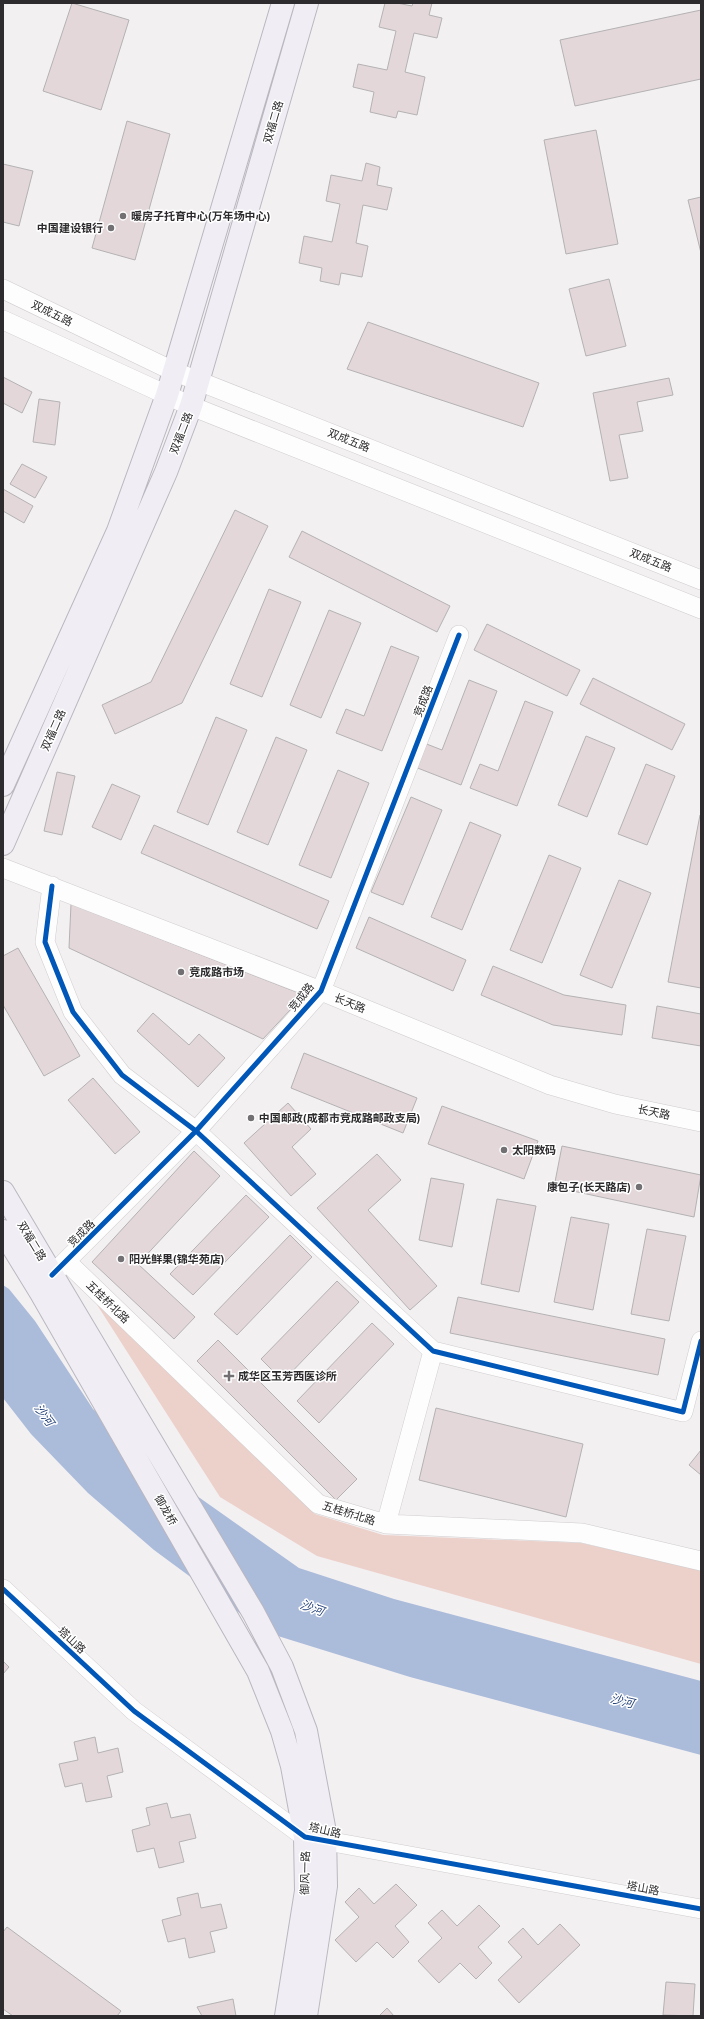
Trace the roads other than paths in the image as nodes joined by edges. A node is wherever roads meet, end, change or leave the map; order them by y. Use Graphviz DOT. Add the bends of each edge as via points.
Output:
graph roads {
  1 [pos="283,3"];
  2 [pos="308,3"];
  3 [pos="3,289"];
  4 [pos="3,320"];
  5 [pos="173,371"];
  6 [pos="200,381"];
  7 [pos="167,395"];
  8 [pos="191,406"];
  9 [pos="701,580"];
  10 [pos="701,609"];
  11 [pos="459,635"];
  12 [pos="3,785"];
  13 [pos="3,844"];
  14 [pos="3,868"];
  15 [pos="52,886"];
  16 [pos="321,991"];
  17 [pos="701,1122"];
  18 [pos="196,1131"];
  19 [pos="3,1192"];
  20 [pos="3,1231"];
  21 [pos="60,1269"];
  22 [pos="41,1293"];
  23 [pos="86,1330"];
  24 [pos="701,1341"];
  25 [pos="433,1351"];
  26 [pos="386,1524"];
  27 [pos="701,1561"];
  28 [pos="3,1590"];
  29 [pos="282,1731"];
  30 [pos="306,1731"];
  31 [pos="315,1839"];
  32 [pos="701,1909"];
  33 [pos="286,2016"];
  34 [pos="306,2016"];
  1 -- 5 [label="main road, 双福二路"];
  2 -- 6 [label="main road, 双福二路"];
  3 -- 5 [label="street, 双成五路"];
  4 -- 7 [label="street"];
  5 -- 6 [label="street, 双成五路"];
  5 -- 7 [label="main road, 双福二路"];
  6 -- 8 [label="main road, 双福二路"];
  6 -- 9 [label="street, 双成五路"];
  7 -- 8 [label="street"];
  7 -- 12 [label="main road, 双福二路" via="118,532"];
  8 -- 10 [label="street"];
  8 -- 13 [label="main road, 双福二路" via="166,472"];
  11 -- 16 [label="street, 竞成路"];
  14 -- 15 [label="street, 长天路"];
  15 -- 16 [label="street, 长天路"];
  15 -- 18 [label="street" via="45,942 73,1012 122,1075"];
  16 -- 17 [label="street, 长天路" via="550,1085 615,1104"];
  16 -- 18 [label="street, 竞成路"];
  18 -- 21 [label="street, 竞成路"];
  18 -- 25 [label="street"];
  19 -- 21 [label="main road, 双福二路"];
  20 -- 22 [label="main road, 双福二路"];
  21 -- 23 [label="main road, 双福二路"];
  21 -- 26 [label="street, 五桂桥北路" via="318,1504"];
  22 -- 29 [label="main road, 御龙桥" via="258,1671"];
  23 -- 30 [label="main road, 御龙桥" via="269,1640"];
  24 -- 25 [label="street" via="684,1412"];
  25 -- 26 [label="street"];
  26 -- 27 [label="street, 五桂桥北路" via="582,1533"];
  28 -- 31 [label="street, 塔山路" via="134,1711"];
  29 -- 31 [label="main road, 御风一路"];
  30 -- 31 [label="main road, 御风一路" via="325,1832"];
  31 -- 32 [label="street, 塔山路"];
  31 -- 33 [label="main road, 御风一路"];
  31 -- 34 [label="main road, 御风一路" via="326,1886"];
}
